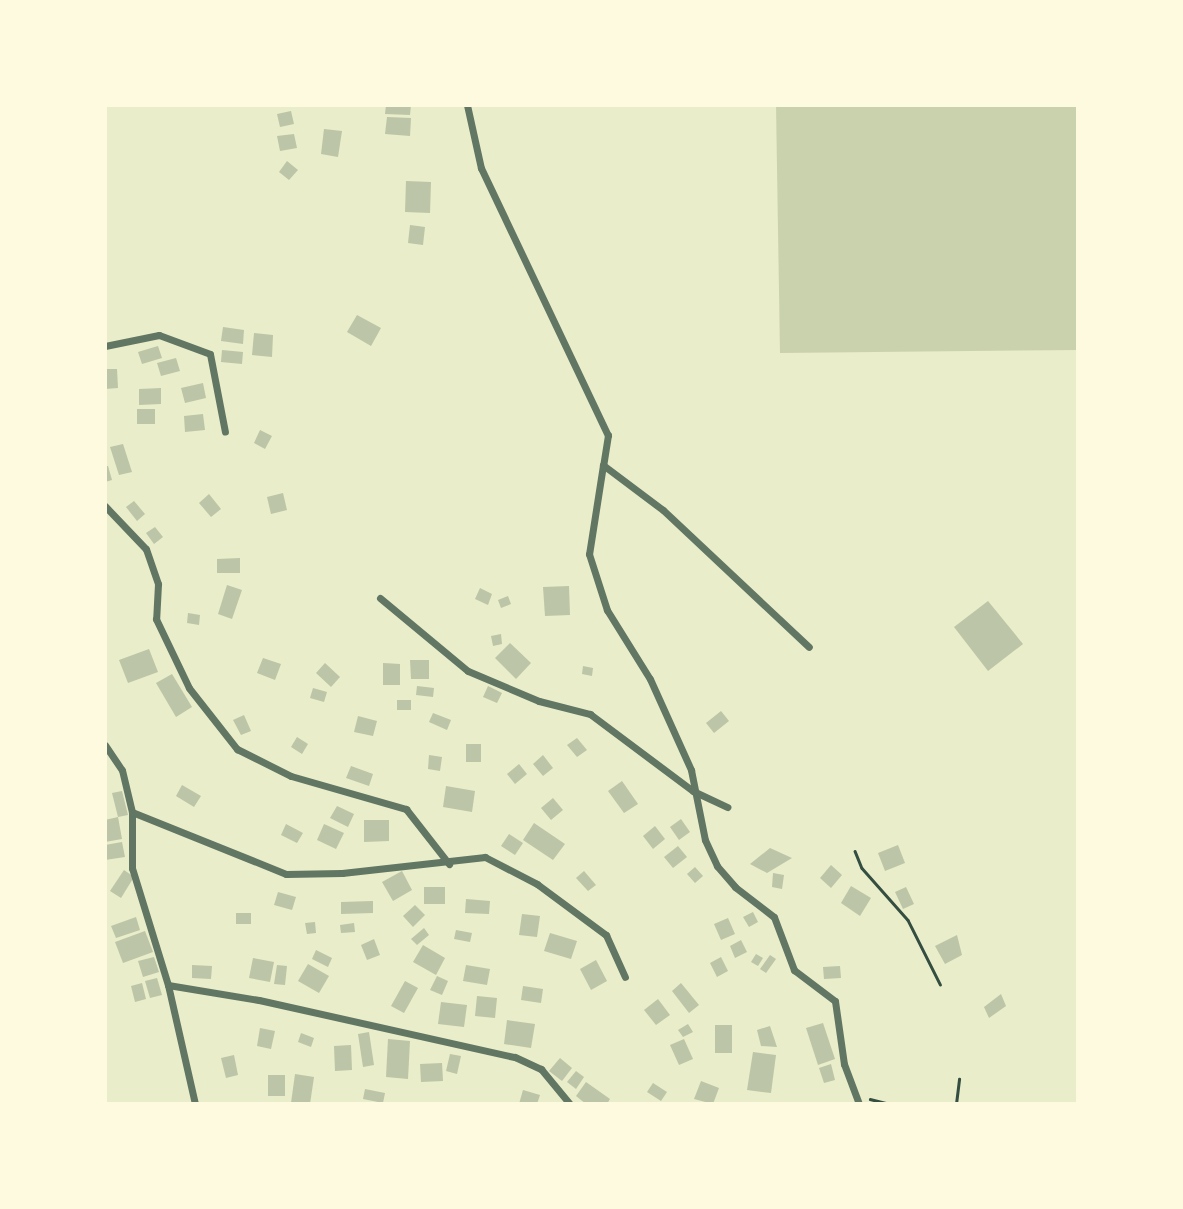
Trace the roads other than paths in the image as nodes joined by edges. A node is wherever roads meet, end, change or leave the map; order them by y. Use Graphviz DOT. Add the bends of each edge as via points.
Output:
graph roads {
  1 [pos="467,105"];
  2 [pos="105,346"];
  3 [pos="225,432"];
  4 [pos="603,465"];
  5 [pos="105,506"];
  6 [pos="380,598"];
  7 [pos="809,647"];
  8 [pos="105,745"];
  9 [pos="693,791"];
  10 [pos="727,807"];
  11 [pos="132,812"];
  12 [pos="449,864"];
  13 [pos="625,977"];
  14 [pos="168,985"];
  15 [pos="859,1103"];
  16 [pos="195,1104"];
  17 [pos="570,1104"];
  1 -- 4 [label="street" via="481,168 608,435"];
  2 -- 3 [label="street" via="159,335 210,354"];
  4 -- 7 [label="street" via="663,510"];
  4 -- 9 [label="street" via="589,554 607,610 650,678 691,770"];
  5 -- 12 [label="street" via="146,549 158,584 156,619 189,688 237,749 291,776 406,809"];
  6 -- 9 [label="street" via="468,671 539,701 590,714"];
  8 -- 11 [label="street" via="122,769"];
  9 -- 10 [label="street"];
  9 -- 15 [label="street" via="717,866 735,887 775,917 794,970 835,1002 844,1064"];
  11 -- 12 [label="street" via="286,874"];
  11 -- 14 [label="street" via="132,868"];
  12 -- 13 [label="street" via="485,857 537,884 606,935"];
  14 -- 16 [label="street"];
  14 -- 17 [label="street" via="259,1000 515,1057 541,1069"];
}
